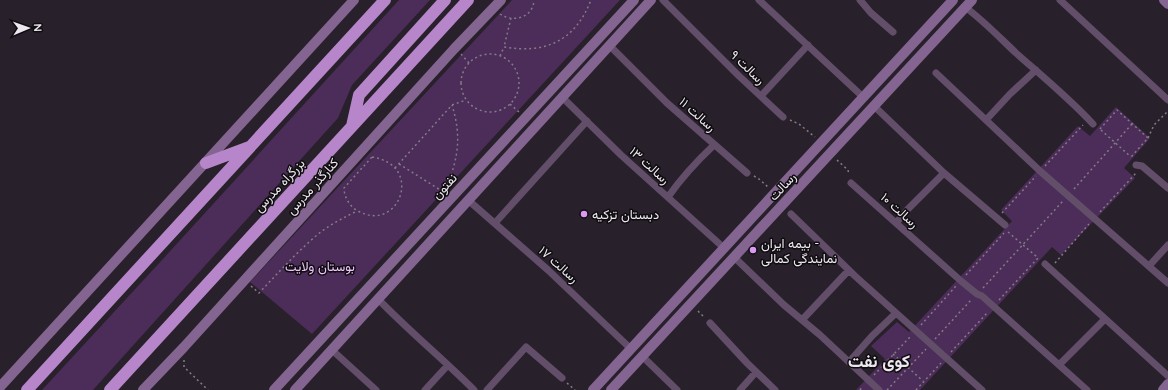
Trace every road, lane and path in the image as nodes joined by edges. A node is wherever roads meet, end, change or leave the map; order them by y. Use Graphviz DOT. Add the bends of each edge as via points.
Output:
graph roads {
  1 [pos="354,0"];
  2 [pos="385,0"];
  3 [pos="445,0"];
  4 [pos="468,0"];
  5 [pos="501,0"];
  6 [pos="534,0"];
  7 [pos="591,0"];
  8 [pos="634,0"];
  9 [pos="651,0"];
  10 [pos="663,0"];
  11 [pos="759,0"];
  12 [pos="860,0"];
  13 [pos="953,0"];
  14 [pos="1060,0"];
  15 [pos="1164,0"];
  16 [pos="969,3"];
  17 [pos="1168,4"];
  18 [pos="492,9"];
  19 [pos="511,18"];
  20 [pos="933,22"];
  21 [pos="893,32"];
  22 [pos="943,32"];
  23 [pos="808,45"];
  24 [pos="610,46"];
  25 [pos="504,47"];
  26 [pos="454,49"];
  27 [pos="500,56"];
  28 [pos="469,63"];
  29 [pos="1036,70"];
  30 [pos="936,72"];
  31 [pos="761,96"];
  32 [pos="562,97"];
  33 [pos="863,97"];
  34 [pos="1167,99"];
  35 [pos="466,100"];
  36 [pos="510,104"];
  37 [pos="452,105"];
  38 [pos="874,106"];
  39 [pos="1168,111"];
  40 [pos="783,117"];
  41 [pos="525,118"];
  42 [pos="986,120"];
  43 [pos="587,121"];
  44 [pos="1093,124"];
  45 [pos="1132,124"];
  46 [pos="351,127"];
  47 [pos="1100,129"];
  48 [pos="508,136"];
  49 [pos="1148,138"];
  50 [pos="822,142"];
  51 [pos="1116,143"];
  52 [pos="519,145"];
  53 [pos="714,145"];
  54 [pos="252,146"];
  55 [pos="830,153"];
  56 [pos="1131,157"];
  57 [pos="206,163"];
  58 [pos="399,164"];
  59 [pos="1136,165"];
  60 [pos="395,168"];
  61 [pos="747,173"];
  62 [pos="944,173"];
  63 [pos="851,183"];
  64 [pos="1168,188"];
  65 [pos="775,193"];
  66 [pos="1068,196"];
  67 [pos="668,197"];
  68 [pos="468,200"];
  69 [pos="357,211"];
  70 [pos="791,214"];
  71 [pos="495,223"];
  72 [pos="896,223"];
  73 [pos="1004,225"];
  74 [pos="1023,245"];
  75 [pos="1168,245"];
  76 [pos="724,248"];
  77 [pos="734,257"];
  78 [pos="1038,258"];
  79 [pos="1045,264"];
  80 [pos="1148,266"];
  81 [pos="849,270"];
  82 [pos="245,280"];
  83 [pos="961,280"];
  84 [pos="1168,283"];
  85 [pos="977,294"];
  86 [pos="378,299"];
  87 [pos="691,304"];
  88 [pos="993,306"];
  89 [pos="896,313"];
  90 [pos="1104,319"];
  91 [pos="802,320"];
  92 [pos="710,323"];
  93 [pos="913,329"];
  94 [pos="930,344"];
  95 [pos="184,347"];
  96 [pos="631,349"];
  97 [pos="332,350"];
  98 [pos="893,354"];
  99 [pos="642,356"];
  100 [pos="946,357"];
  101 [pos="849,362"];
  102 [pos="618,363"];
  103 [pos="448,365"];
  104 [pos="1059,365"];
  105 [pos="908,368"];
  106 [pos="627,372"];
  107 [pos="756,372"];
  108 [pos="1168,376"];
  109 [pos="562,378"];
  110 [pos="869,380"];
  111 [pos="924,382"];
  112 [pos="1168,384"];
  113 [pos="0,387"];
  114 [pos="28,390"];
  115 [pos="110,390"];
  116 [pos="143,390"];
  117 [pos="208,390"];
  118 [pos="274,390"];
  119 [pos="295,390"];
  120 [pos="376,390"];
  121 [pos="425,390"];
  122 [pos="474,390"];
  123 [pos="487,390"];
  124 [pos="575,390"];
  125 [pos="593,390"];
  126 [pos="611,390"];
  127 [pos="677,390"];
  128 [pos="740,390"];
  129 [pos="775,390"];
  130 [pos="860,390"];
  131 [pos="879,390"];
  132 [pos="887,390"];
  133 [pos="916,390"];
  134 [pos="982,390"];
  135 [pos="1086,390"];
  136 [pos="1163,390"];
  1 -- 57 [label="street"];
  2 -- 54 [label="highway"];
  3 -- 46 [label="highway" via="359,95"];
  4 -- 46 [label="highway, بزرگراه مدرس"];
  5 -- 18 [label="street, کنارگذر مدرس"];
  6 -- 19 [label="path" via="527,14 519,19"];
  7 -- 25 [label="path" via="577,26 553,44 524,50"];
  8 -- 41 [label="street, نفتون"];
  9 -- 24 [label="street, نفتون"];
  10 -- 31 [label="street, رسالت ۹"];
  11 -- 23 [label="street"];
  12 -- 21 [label="street"];
  13 -- 20 [label="street, رسالت"];
  14 -- 34 [label="street"];
  15 -- 17 [label="street"];
  16 -- 22 [label="street, رسالت"];
  16 -- 29 [label="street" via="982,20"];
  18 -- 19 [label="path" via="503,17"];
  18 -- 26 [label="street, کنارگذر مدرس"];
  19 -- 25 [label="path"];
  20 -- 22 [label="street"];
  20 -- 33 [label="street, رسالت"];
  22 -- 38 [label="street, رسالت"];
  23 -- 31 [label="street"];
  23 -- 33 [label="street"];
  24 -- 32 [label="street, نفتون"];
  24 -- 53 [label="street, رسالت ۱۱"];
  25 -- 27 [label="path"];
  26 -- 28 [label="path"];
  26 -- 82 [label="street, کنارگذر مدرس"];
  27 -- 28 [label="path" via="487,54"];
  27 -- 36 [label="path" via="514,67 518,76 516,96"];
  28 -- 35 [label="path" via="461,81"];
  29 -- 42 [label="street"];
  29 -- 44 [label="street"];
  30 -- 42 [label="street"];
  31 -- 40 [label="street, رسالت ۹"];
  32 -- 43 [label="street, رسالت ۱۳"];
  32 -- 52 [label="street, نفتون"];
  33 -- 38 [label="street"];
  33 -- 50 [label="street, رسالت"];
  35 -- 36 [label="path" via="477,109 492,112 502,110"];
  35 -- 37 [label="path"];
  36 -- 41 [label="path"];
  37 -- 58 [label="path"];
  37 -- 58 [label="path" via="456,117 458,150 445,192"];
  38 -- 55 [label="street, رسالت"];
  38 -- 62 [label="street"];
  39 -- 49 [label="path" via="1154,125"];
  40 -- 50 [label="path" via="800,124"];
  41 -- 48 [label="street, نفتون"];
  42 -- 66 [label="street"];
  43 -- 67 [label="street, رسالت ۱۳"];
  43 -- 71 [label="street"];
  44 -- 47 [label="path"];
  45 -- 47 [label="path" via="1117,110"];
  45 -- 49 [label="path"];
  45 -- 51 [label="path"];
  46 -- 115 [label="highway, بزرگراه مدرس"];
  47 -- 51 [label="path"];
  48 -- 52 [label="street"];
  48 -- 118 [label="street, نفتون"];
  49 -- 56 [label="path"];
  50 -- 65 [label="street, رسالت"];
  51 -- 56 [label="path"];
  51 -- 66 [label="path"];
  52 -- 68 [label="street, نفتون"];
  53 -- 61 [label="street, رسالت ۱۱"];
  53 -- 67 [label="street" via="685,174"];
  54 -- 57 [label="highway"];
  54 -- 114 [label="highway"];
  55 -- 63 [label="path" via="848,170"];
  55 -- 77 [label="street, رسالت"];
  56 -- 59 [label="path"];
  57 -- 113 [label="street"];
  58 -- 60 [label="path"];
  59 -- 64 [label="street" via="1142,166"];
  60 -- 69 [label="path" via="402,181 402,191 399,201 392,209 374,216"];
  60 -- 69 [label="path" via="382,159 372,157 344,188 348,202"];
  61 -- 65 [label="path"];
  62 -- 72 [label="street"];
  62 -- 73 [label="street"];
  63 -- 72 [label="street, رسالت ۱۰"];
  65 -- 76 [label="street, رسالت"];
  66 -- 74 [label="path"];
  66 -- 80 [label="street"];
  67 -- 76 [label="street, رسالت ۱۳"];
  68 -- 71 [label="street, رسالت ۱۷"];
  68 -- 86 [label="street, نفتون"];
  69 -- 82 [label="path" via="318,235 259,293"];
  70 -- 81 [label="street"];
  71 -- 96 [label="street, رسالت ۱۷"];
  72 -- 83 [label="street, رسالت ۱۰"];
  74 -- 78 [label="path"];
  74 -- 83 [label="path" via="1006,230"];
  74 -- 85 [label="path"];
  75 -- 80 [label="street"];
  76 -- 77 [label="street"];
  76 -- 96 [label="street, رسالت"];
  77 -- 87 [label="street, رسالت"];
  77 -- 91 [label="street"];
  78 -- 79 [label="path"];
  78 -- 88 [label="path"];
  79 -- 90 [label="street"];
  80 -- 84 [label="street"];
  81 -- 89 [label="street"];
  81 -- 91 [label="street"];
  82 -- 95 [label="street, کنارگذر مدرس"];
  83 -- 85 [label="street, رسالت ۱۰"];
  83 -- 93 [label="path"];
  85 -- 88 [label="street, رسالت ۱۰"];
  85 -- 94 [label="path"];
  86 -- 97 [label="street, نفتون"];
  86 -- 103 [label="street"];
  87 -- 92 [label="path"];
  87 -- 99 [label="street, رسالت"];
  88 -- 100 [label="path"];
  88 -- 104 [label="street, رسالت ۱۰"];
  89 -- 93 [label="street"];
  89 -- 101 [label="street"];
  90 -- 104 [label="street"];
  90 -- 108 [label="street"];
  91 -- 101 [label="street"];
  92 -- 107 [label="street"];
  93 -- 94 [label="street"];
  93 -- 98 [label="path"];
  94 -- 100 [label="street"];
  94 -- 105 [label="path"];
  95 -- 116 [label="street, کنارگذر مدرس"];
  95 -- 117 [label="path" via="184,367"];
  96 -- 102 [label="street, رسالت"];
  97 -- 119 [label="street, نفتون"];
  97 -- 120 [label="street"];
  98 -- 105 [label="path"];
  98 -- 110 [label="path"];
  99 -- 106 [label="street, رسالت"];
  99 -- 127 [label="street"];
  100 -- 111 [label="path"];
  100 -- 134 [label="street"];
  101 -- 110 [label="street"];
  102 -- 106 [label="street"];
  102 -- 125 [label="street, رسالت"];
  103 -- 121 [label="street"];
  103 -- 122 [label="street"];
  104 -- 135 [label="street, رسالت ۱۰"];
  105 -- 111 [label="path"];
  105 -- 132 [label="path"];
  106 -- 126 [label="street, رسالت"];
  107 -- 128 [label="street"];
  107 -- 129 [label="street"];
  109 -- 123 [label="street" via="526,347"];
  109 -- 124 [label="path"];
  110 -- 130 [label="path"];
  110 -- 131 [label="street"];
  111 -- 133 [label="path"];
  112 -- 136 [label="street"];
}
